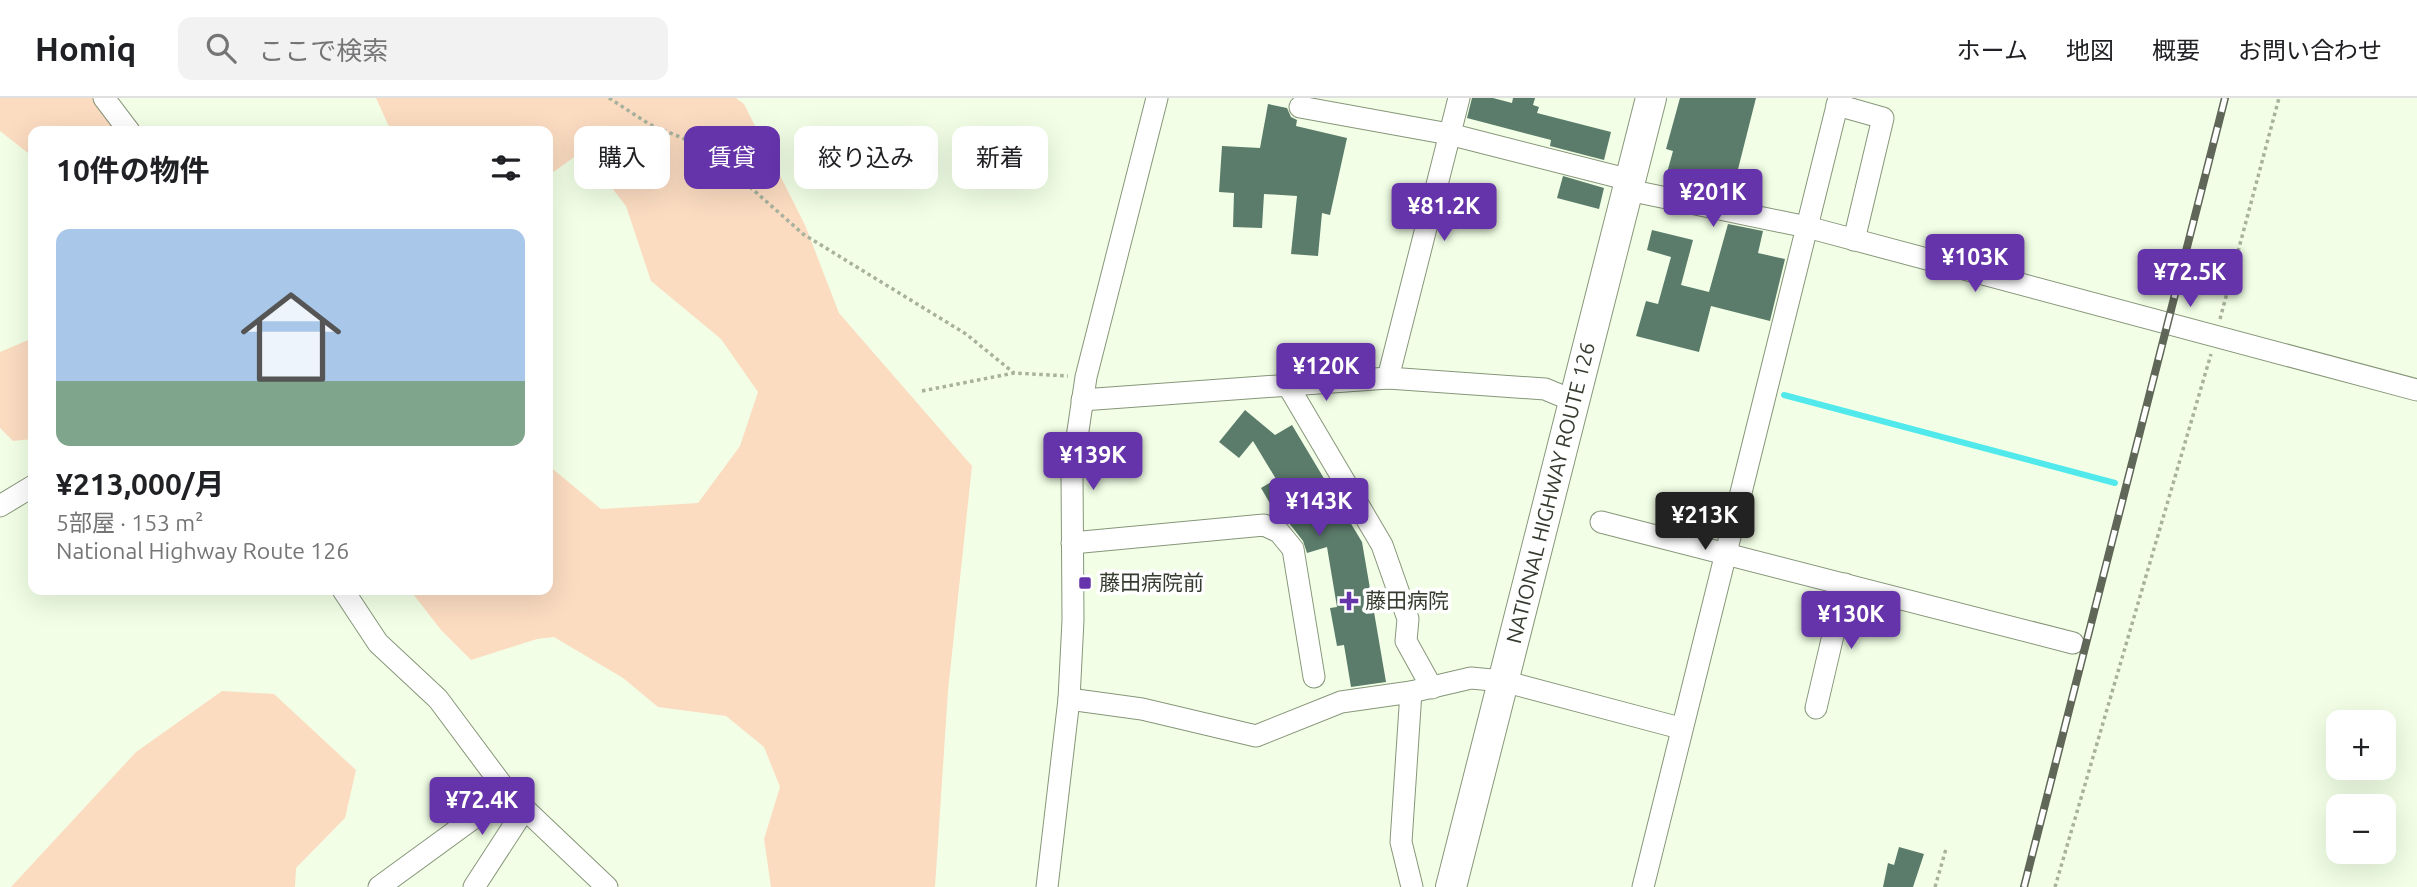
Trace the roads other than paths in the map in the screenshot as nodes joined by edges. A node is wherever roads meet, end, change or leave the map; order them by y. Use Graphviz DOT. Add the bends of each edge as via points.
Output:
graph roads {
  1 [pos="104,98"];
  2 [pos="1157,98"];
  3 [pos="1459,98"];
  4 [pos="1651,98"];
  5 [pos="1838,102"];
  6 [pos="1300,107"];
  7 [pos="126,126"];
  8 [pos="1450,134"];
  9 [pos="1629,185"];
  10 [pos="1807,227"];
  11 [pos="1854,240"];
  12 [pos="1388,378"];
  13 [pos="1287,384"];
  14 [pos="2417,390"];
  15 [pos="1082,400"];
  16 [pos="1574,401"];
  17 [pos="28,489"];
  18 [pos="0,506"];
  19 [pos="1601,522"];
  20 [pos="1072,543"];
  21 [pos="1727,553"];
  22 [pos="1845,584"];
  23 [pos="346,595"];
  24 [pos="2073,643"];
  25 [pos="1314,677"];
  26 [pos="1503,681"];
  27 [pos="1422,690"];
  28 [pos="1069,699"];
  29 [pos="1816,708"];
  30 [pos="1680,728"];
  31 [pos="508,793"];
  32 [pos="524,810"];
  33 [pos="379,887"];
  34 [pos="474,887"];
  35 [pos="607,887"];
  36 [pos="1047,887"];
  37 [pos="1412,887"];
  38 [pos="1451,887"];
  39 [pos="1643,887"];
  1 -- 7 [label="street"];
  2 -- 15 [label="street"];
  3 -- 8 [label="street"];
  4 -- 9 [label="highway, NATIONAL HIGHWAY ROUTE 126"];
  5 -- 10 [label="street"];
  5 -- 11 [label="street" via="1884,118"];
  6 -- 8 [label="street"];
  8 -- 9 [label="street"];
  8 -- 12 [label="street"];
  9 -- 10 [label="street"];
  9 -- 16 [label="highway, NATIONAL HIGHWAY ROUTE 126"];
  10 -- 11 [label="street"];
  10 -- 21 [label="street"];
  11 -- 14 [label="street"];
  12 -- 13 [label="street"];
  12 -- 16 [label="street" via="1545,390"];
  13 -- 15 [label="street"];
  13 -- 27 [label="street" via="1381,545 1408,620 1406,641"];
  15 -- 20 [label="street" via="1072,471"];
  16 -- 26 [label="highway, NATIONAL HIGHWAY ROUTE 126"];
  17 -- 18 [label="street"];
  19 -- 21 [label="street"];
  20 -- 25 [label="street" via="1264,525 1279,533 1293,550"];
  20 -- 28 [label="street"];
  21 -- 22 [label="street"];
  21 -- 30 [label="street"];
  22 -- 24 [label="street"];
  22 -- 29 [label="street"];
  23 -- 31 [label="street" via="378,643 438,699"];
  26 -- 27 [label="street" via="1471,678"];
  26 -- 30 [label="street"];
  26 -- 38 [label="highway, NATIONAL HIGHWAY ROUTE 126"];
  27 -- 28 [label="street" via="1341,702 1256,736 1142,709"];
  27 -- 37 [label="street" via="1401,842"];
  28 -- 36 [label="street"];
  30 -- 39 [label="street"];
  31 -- 32 [label="street"];
  31 -- 33 [label="street"];
  32 -- 34 [label="street"];
  32 -- 35 [label="street"];
}
